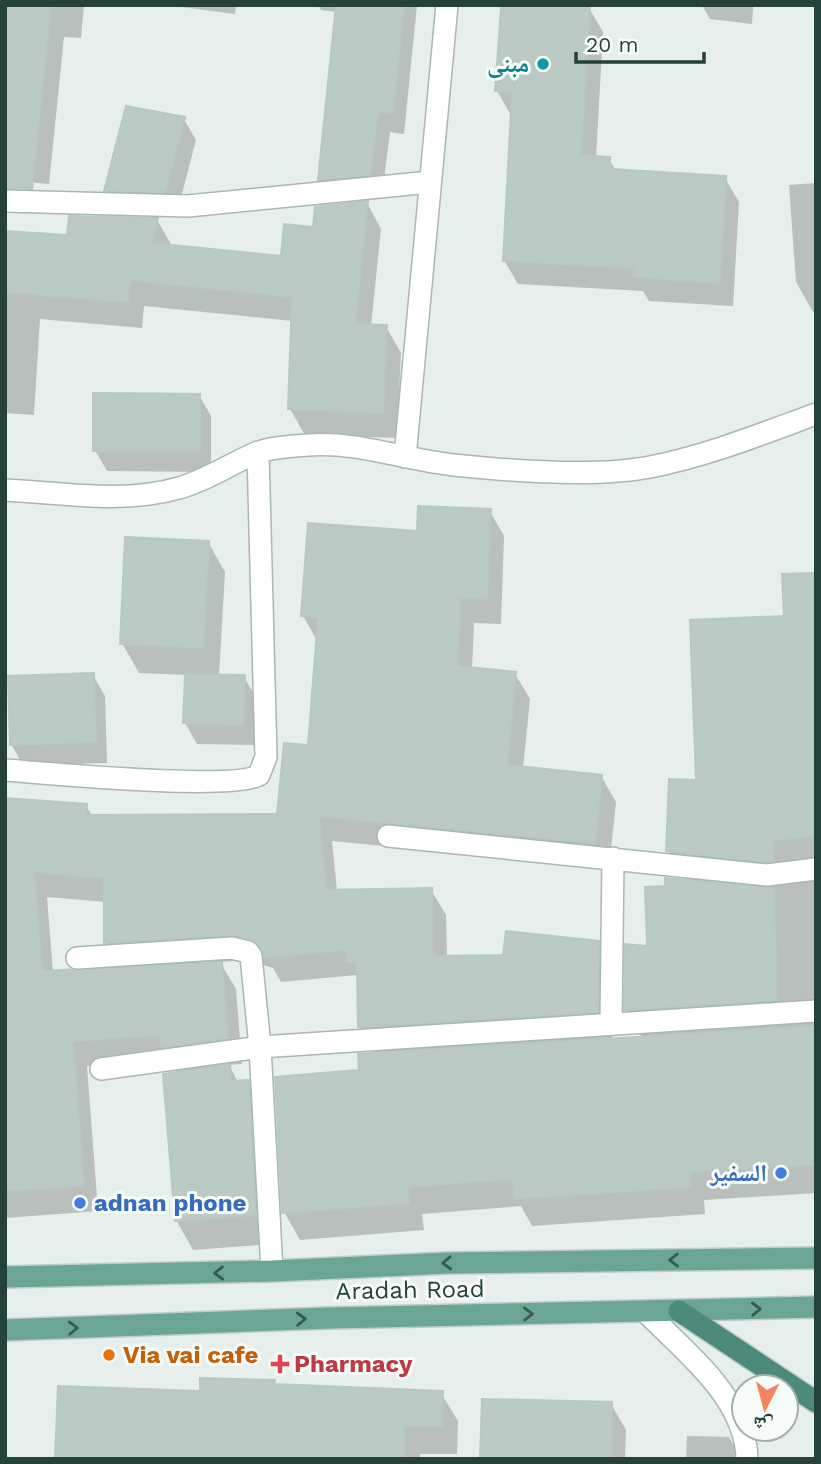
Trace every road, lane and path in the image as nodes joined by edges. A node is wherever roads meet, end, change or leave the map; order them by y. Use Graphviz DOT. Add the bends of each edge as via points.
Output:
graph roads {
  1 [pos="447,5"];
  2 [pos="430,182"];
  3 [pos="5,201"];
  4 [pos="816,414"];
  5 [pos="258,452"];
  6 [pos="405,457"];
  7 [pos="5,490"];
  8 [pos="5,770"];
  9 [pos="388,836"];
  10 [pos="613,858"];
  11 [pos="816,869"];
  12 [pos="77,958"];
  13 [pos="816,1011"];
  14 [pos="611,1024"];
  15 [pos="260,1047"];
  16 [pos="100,1069"];
  17 [pos="816,1258"];
  18 [pos="272,1271"];
  19 [pos="5,1277"];
  20 [pos="816,1307"];
  21 [pos="679,1311"];
  22 [pos="646,1312"];
  23 [pos="5,1330"];
  24 [pos="816,1402"];
  25 [pos="747,1459"];
  1 -- 2 [label="street"];
  2 -- 3 [label="street" via="188,206"];
  2 -- 6 [label="street"];
  4 -- 6 [label="street" via="702,455 647,468 511,469"];
  5 -- 6 [label="street" via="336,444"];
  5 -- 7 [label="street" via="178,488 124,497"];
  5 -- 8 [label="street" via="266,757 259,775 244,780 195,781"];
  9 -- 10 [label="street"];
  10 -- 11 [label="street" via="767,875"];
  10 -- 14 [label="street"];
  12 -- 15 [label="street" via="232,948 248,952"];
  13 -- 14 [label="street"];
  14 -- 15 [label="street"];
  15 -- 16 [label="street"];
  15 -- 18 [label="street"];
  17 -- 18 [label="main road, Aradah Road, one-way" via="449,1263"];
  18 -- 19 [label="main road, Aradah Road, one-way"];
  21 -- 20 [label="main road, Aradah Road, one-way"];
  21 -- 22 [label="main road, Aradah Road"];
  21 -- 24 [label="highway"];
  23 -- 22 [label="main road, Aradah Road, one-way"];
  22 -- 25 [label="street" via="716,1386 741,1422"];
}
